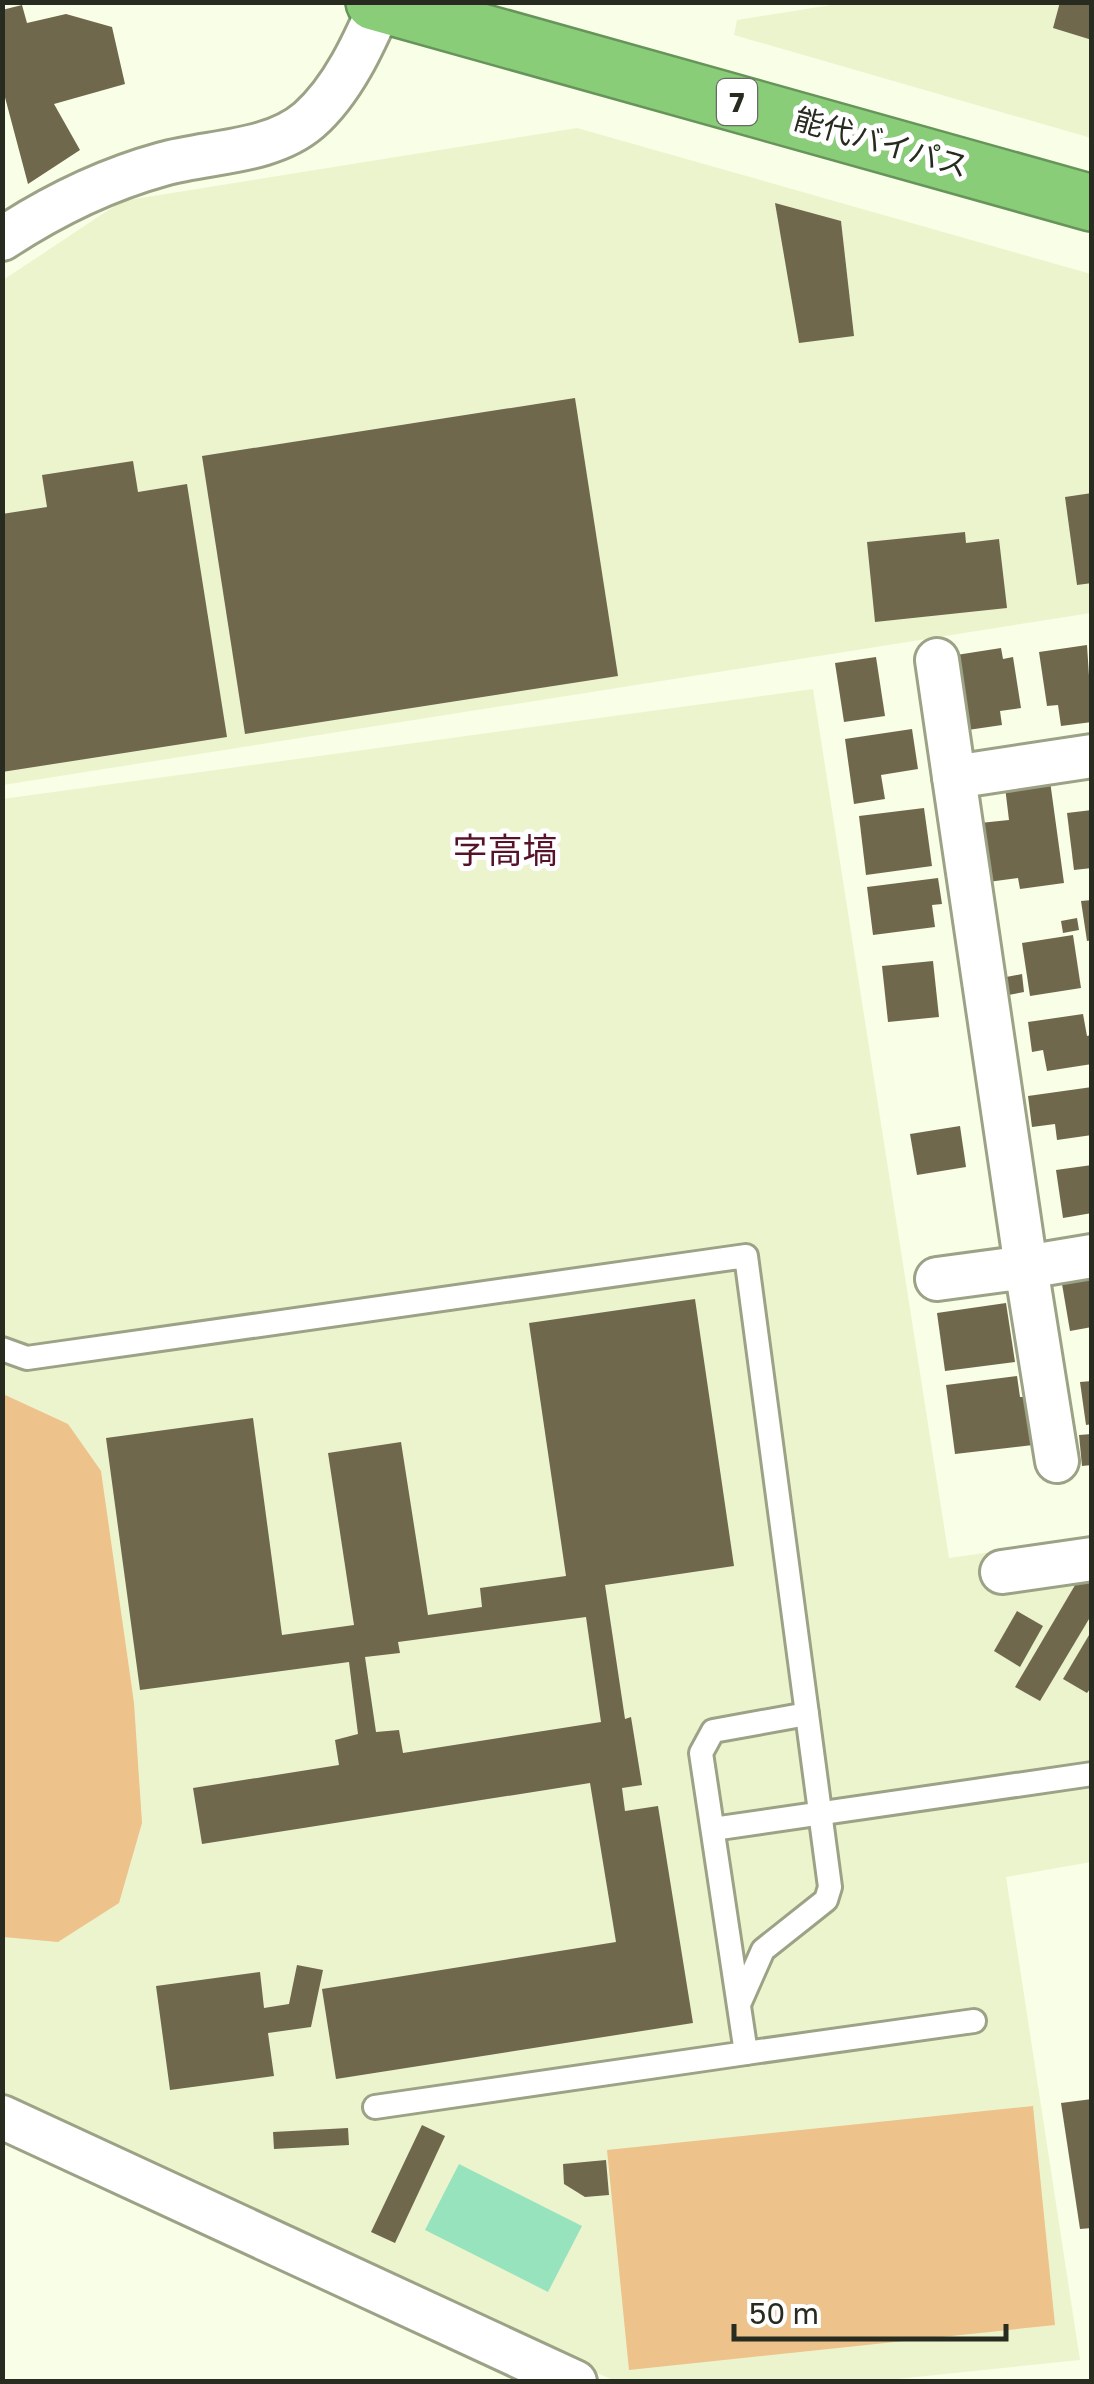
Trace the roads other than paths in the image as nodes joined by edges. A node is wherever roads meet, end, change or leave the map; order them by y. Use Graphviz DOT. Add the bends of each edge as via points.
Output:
graph roads {
  1 [pos="380,3"];
  2 [pos="1092,202"];
  3 [pos="2,239"];
  4 [pos="937,660"];
  5 [pos="1092,756"];
  6 [pos="954,777"];
  7 [pos="1092,1256"];
  8 [pos="1026,1267"];
  9 [pos="937,1279"];
  10 [pos="2,1349"];
  11 [pos="1057,1461"];
  12 [pos="1092,1559"];
  13 [pos="1002,1572"];
  14 [pos="807,1714"];
  15 [pos="1092,1774"];
  16 [pos="820,1813"];
  17 [pos="712,1829"];
  18 [pos="739,2005"];
  19 [pos="974,2021"];
  20 [pos="746,2052"];
  21 [pos="375,2107"];
  22 [pos="2,2117"];
  23 [pos="575,2382"];
  1 -- 2 [label="highway, 能代バイパス / 7"];
  1 -- 3 [label="street" via="361,47 323,104 288,134 120,178 76,195"];
  4 -- 6 [label="street"];
  5 -- 6 [label="street"];
  6 -- 8 [label="street"];
  7 -- 8 [label="street"];
  8 -- 9 [label="street"];
  8 -- 11 [label="street"];
  10 -- 14 [label="lane" via="27,1358 746,1256"];
  12 -- 13 [label="street"];
  14 -- 16 [label="lane"];
  14 -- 17 [label="lane" via="714,1731 701,1752"];
  15 -- 16 [label="lane"];
  16 -- 17 [label="lane"];
  16 -- 18 [label="lane" via="826,1900 762,1950"];
  17 -- 18 [label="lane"];
  18 -- 20 [label="lane"];
  19 -- 20 [label="lane"];
  20 -- 21 [label="lane"];
  22 -- 23 [label="street"];
}
